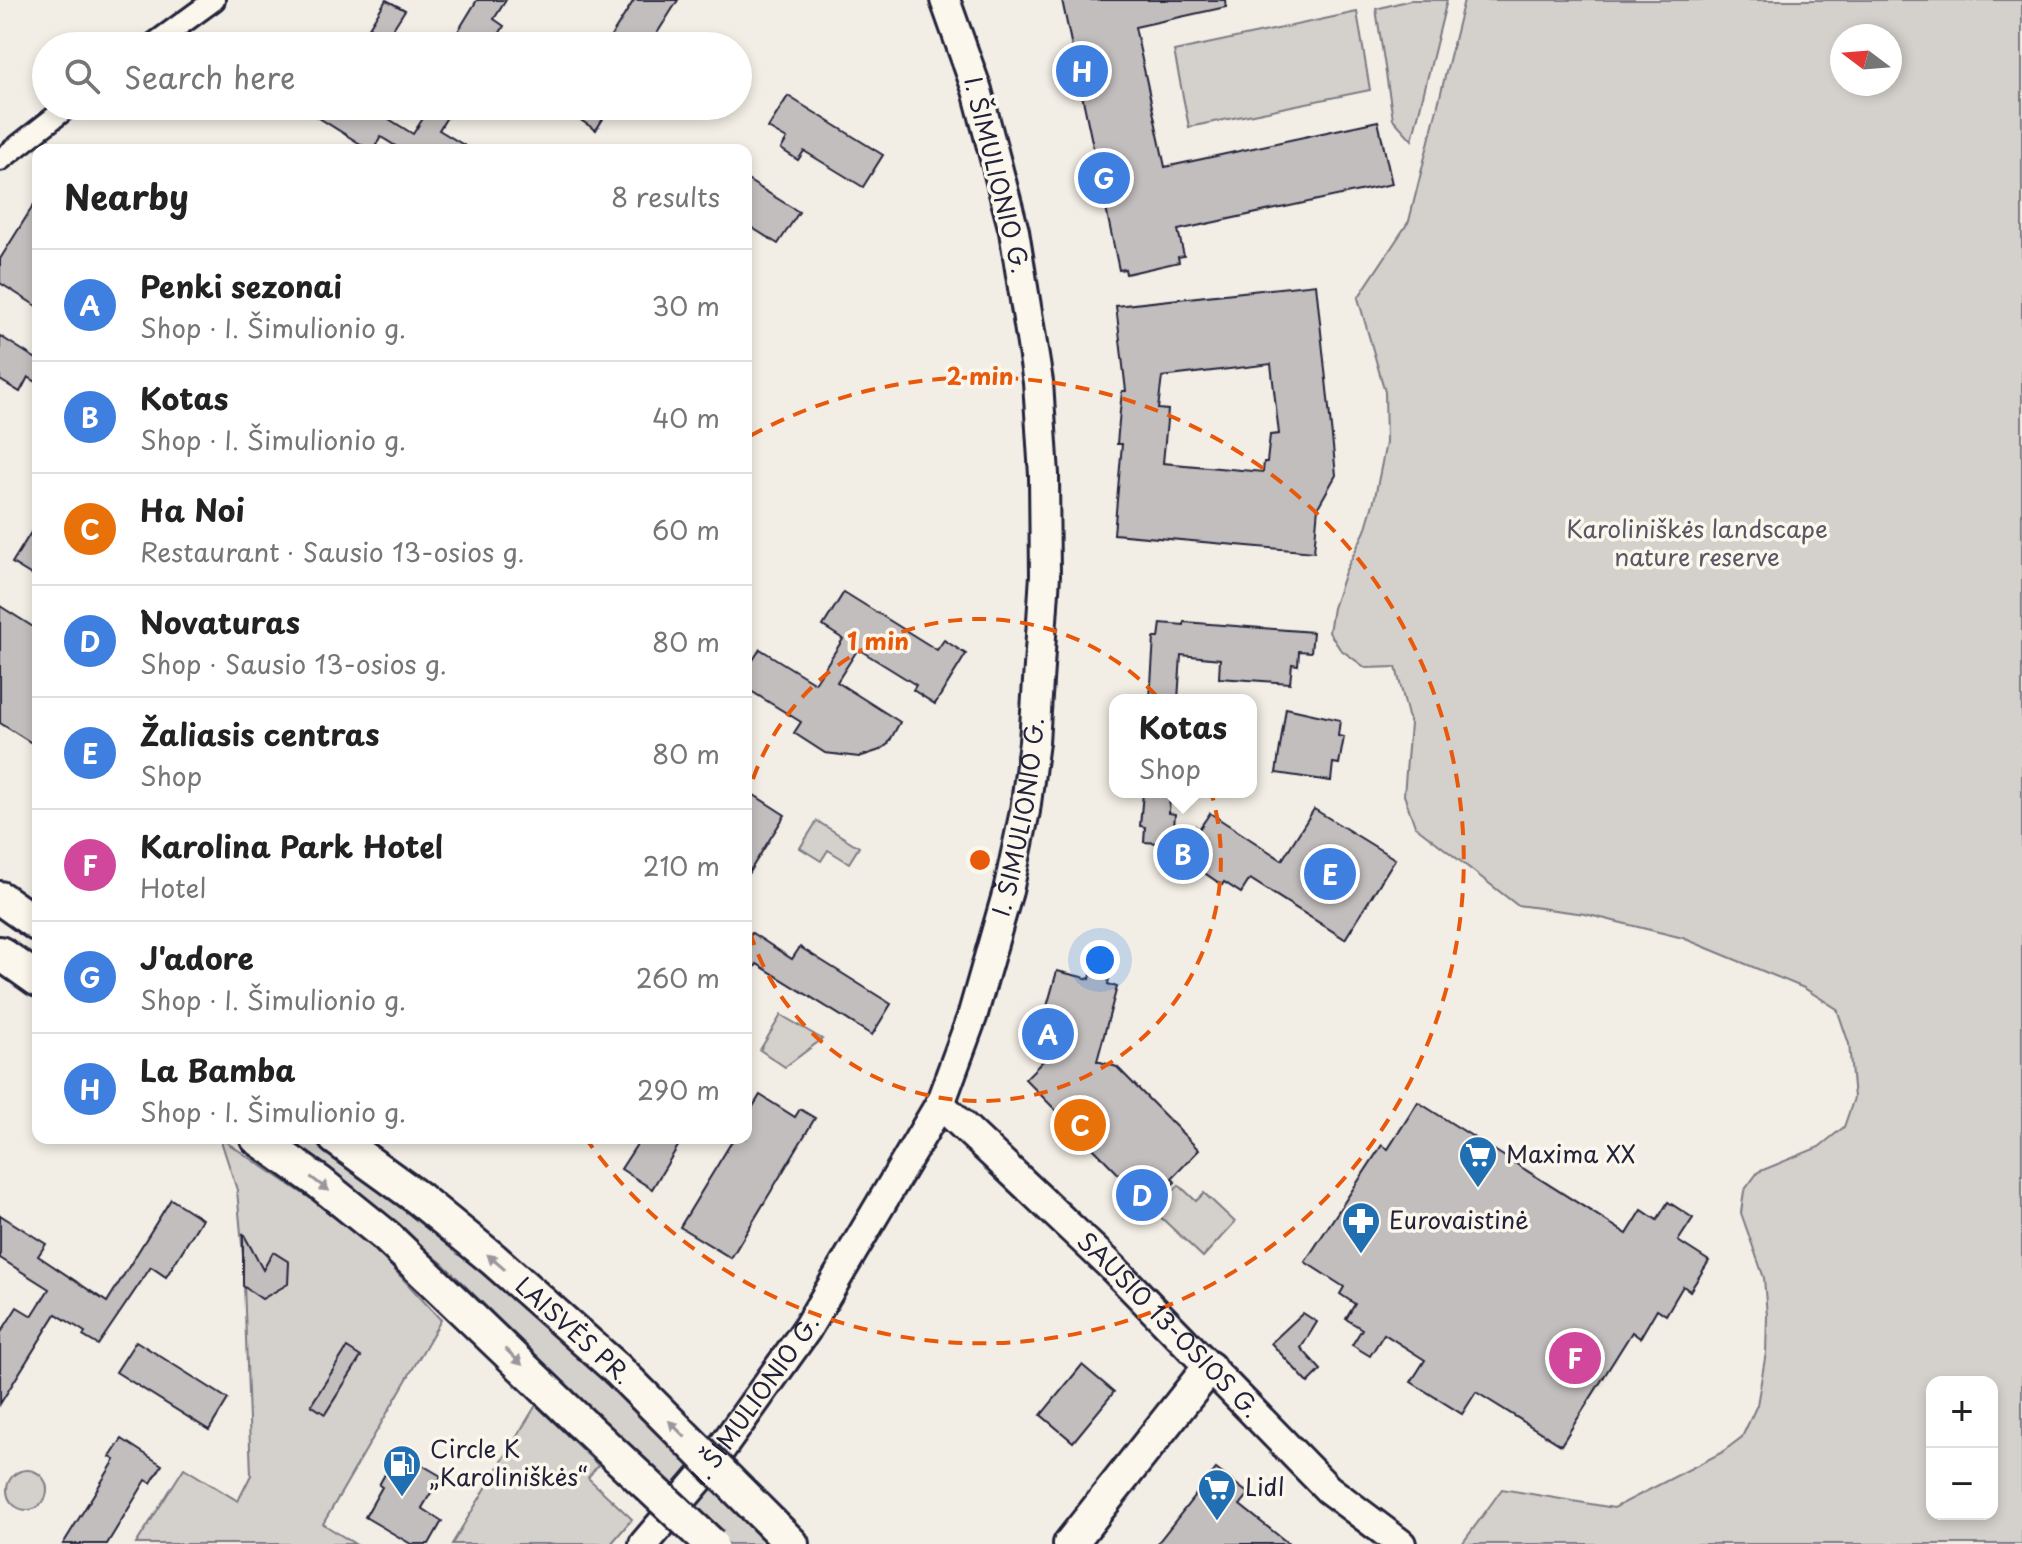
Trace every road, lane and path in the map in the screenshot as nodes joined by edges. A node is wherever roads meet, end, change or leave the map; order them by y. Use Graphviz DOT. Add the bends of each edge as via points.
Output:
graph roads {
  1 [pos="214,0"];
  2 [pos="945,0"];
  3 [pos="170,32"];
  4 [pos="51,120"];
  5 [pos="0,160"];
  6 [pos="0,898"];
  7 [pos="32,921"];
  8 [pos="0,953"];
  9 [pos="32,976"];
  10 [pos="940,1104"];
  11 [pos="265,1144"];
  12 [pos="343,1144"];
  13 [pos="1209,1368"];
  14 [pos="782,1534"];
  15 [pos="644,1544"];
  16 [pos="711,1544"];
  17 [pos="1070,1544"];
  18 [pos="1401,1544"];
  1 -- 3 [label="street"];
  2 -- 10 [label="street, I. ŠIMULIONIO G." via="991,137 1017,244 1038,382 1045,575 1025,811 979,991"];
  4 -- 5 [label="street"];
  6 -- 7 [label="main road"];
  8 -- 9 [label="main road"];
  10 -- 13 [label="street, SAUSIO 13-OSIOS G." via="1108,1263"];
  10 -- 15 [label="street, I. ŠIMULIONIO G." via="806,1330 701,1477"];
  11 -- 16 [label="main road, one-way, bridge" via="387,1237"];
  14 -- 12 [label="main road, LAISVĖS PR., one-way, bridge" via="617,1369 493,1259"];
  13 -- 17 [label="main road"];
  13 -- 18 [label="street, SAUSIO 13-OSIOS G." via="1328,1489"];
}
